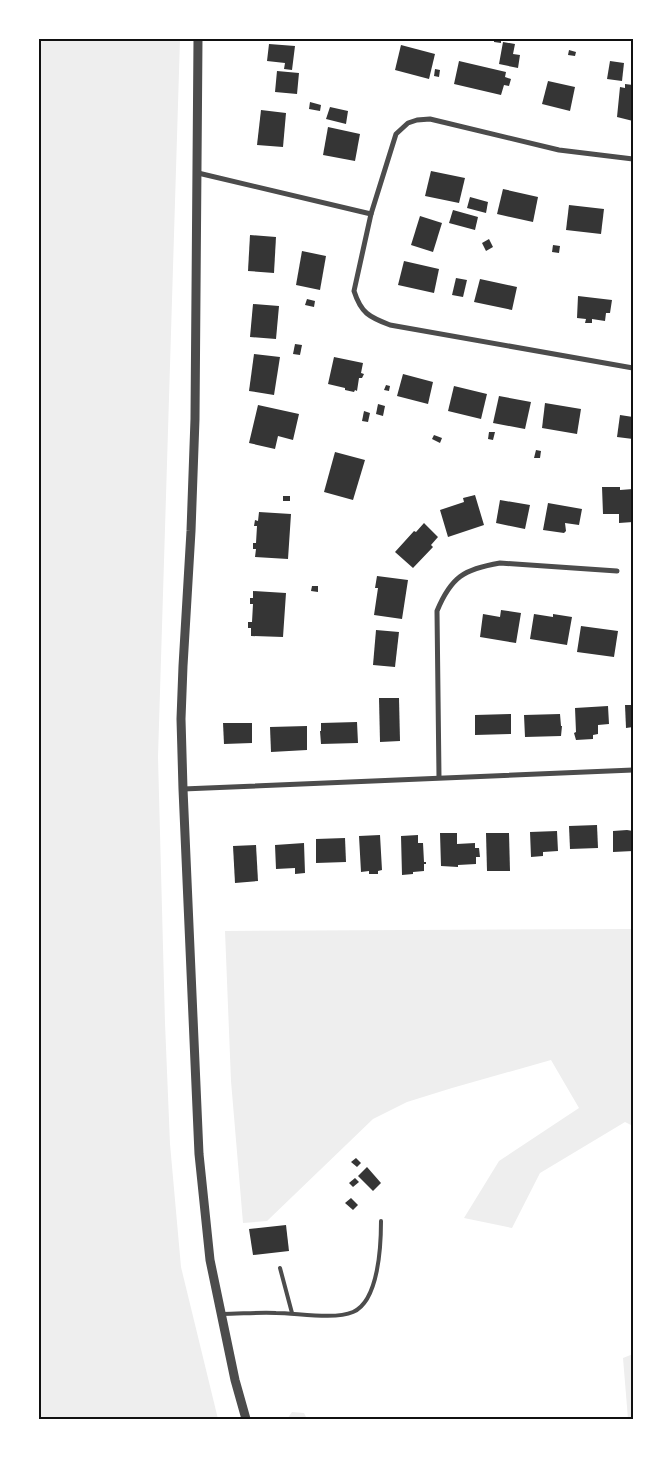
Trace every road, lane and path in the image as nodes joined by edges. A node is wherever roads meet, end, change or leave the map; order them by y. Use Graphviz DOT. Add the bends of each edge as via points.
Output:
graph roads {
  1 [pos="198,39"];
  2 [pos="633,160"];
  3 [pos="198,173"];
  4 [pos="371,214"];
  5 [pos="633,368"];
  6 [pos="617,571"];
  7 [pos="633,770"];
  8 [pos="439,777"];
  9 [pos="183,789"];
  10 [pos="381,1221"];
  11 [pos="280,1268"];
  12 [pos="220,1314"];
  13 [pos="292,1314"];
  14 [pos="246,1419"];
  1 -- 3 [label="street"];
  2 -- 4 [label="street" via="559,150 430,119 416,120 396,134"];
  3 -- 4 [label="street"];
  3 -- 9 [label="street" via="195,419 181,719"];
  4 -- 5 [label="street" via="354,291 357,302 372,318 390,325"];
  6 -- 8 [label="street" via="500,563 482,566 454,581 444,594 437,612"];
  7 -- 8 [label="street"];
  8 -- 9 [label="street"];
  9 -- 12 [label="street" via="199,1154 210,1260"];
  10 -- 13 [label="lane" via="380,1257 366,1301 353,1312 327,1316"];
  11 -- 13 [label="lane"];
  12 -- 13 [label="lane"];
  12 -- 14 [label="street"];
}
